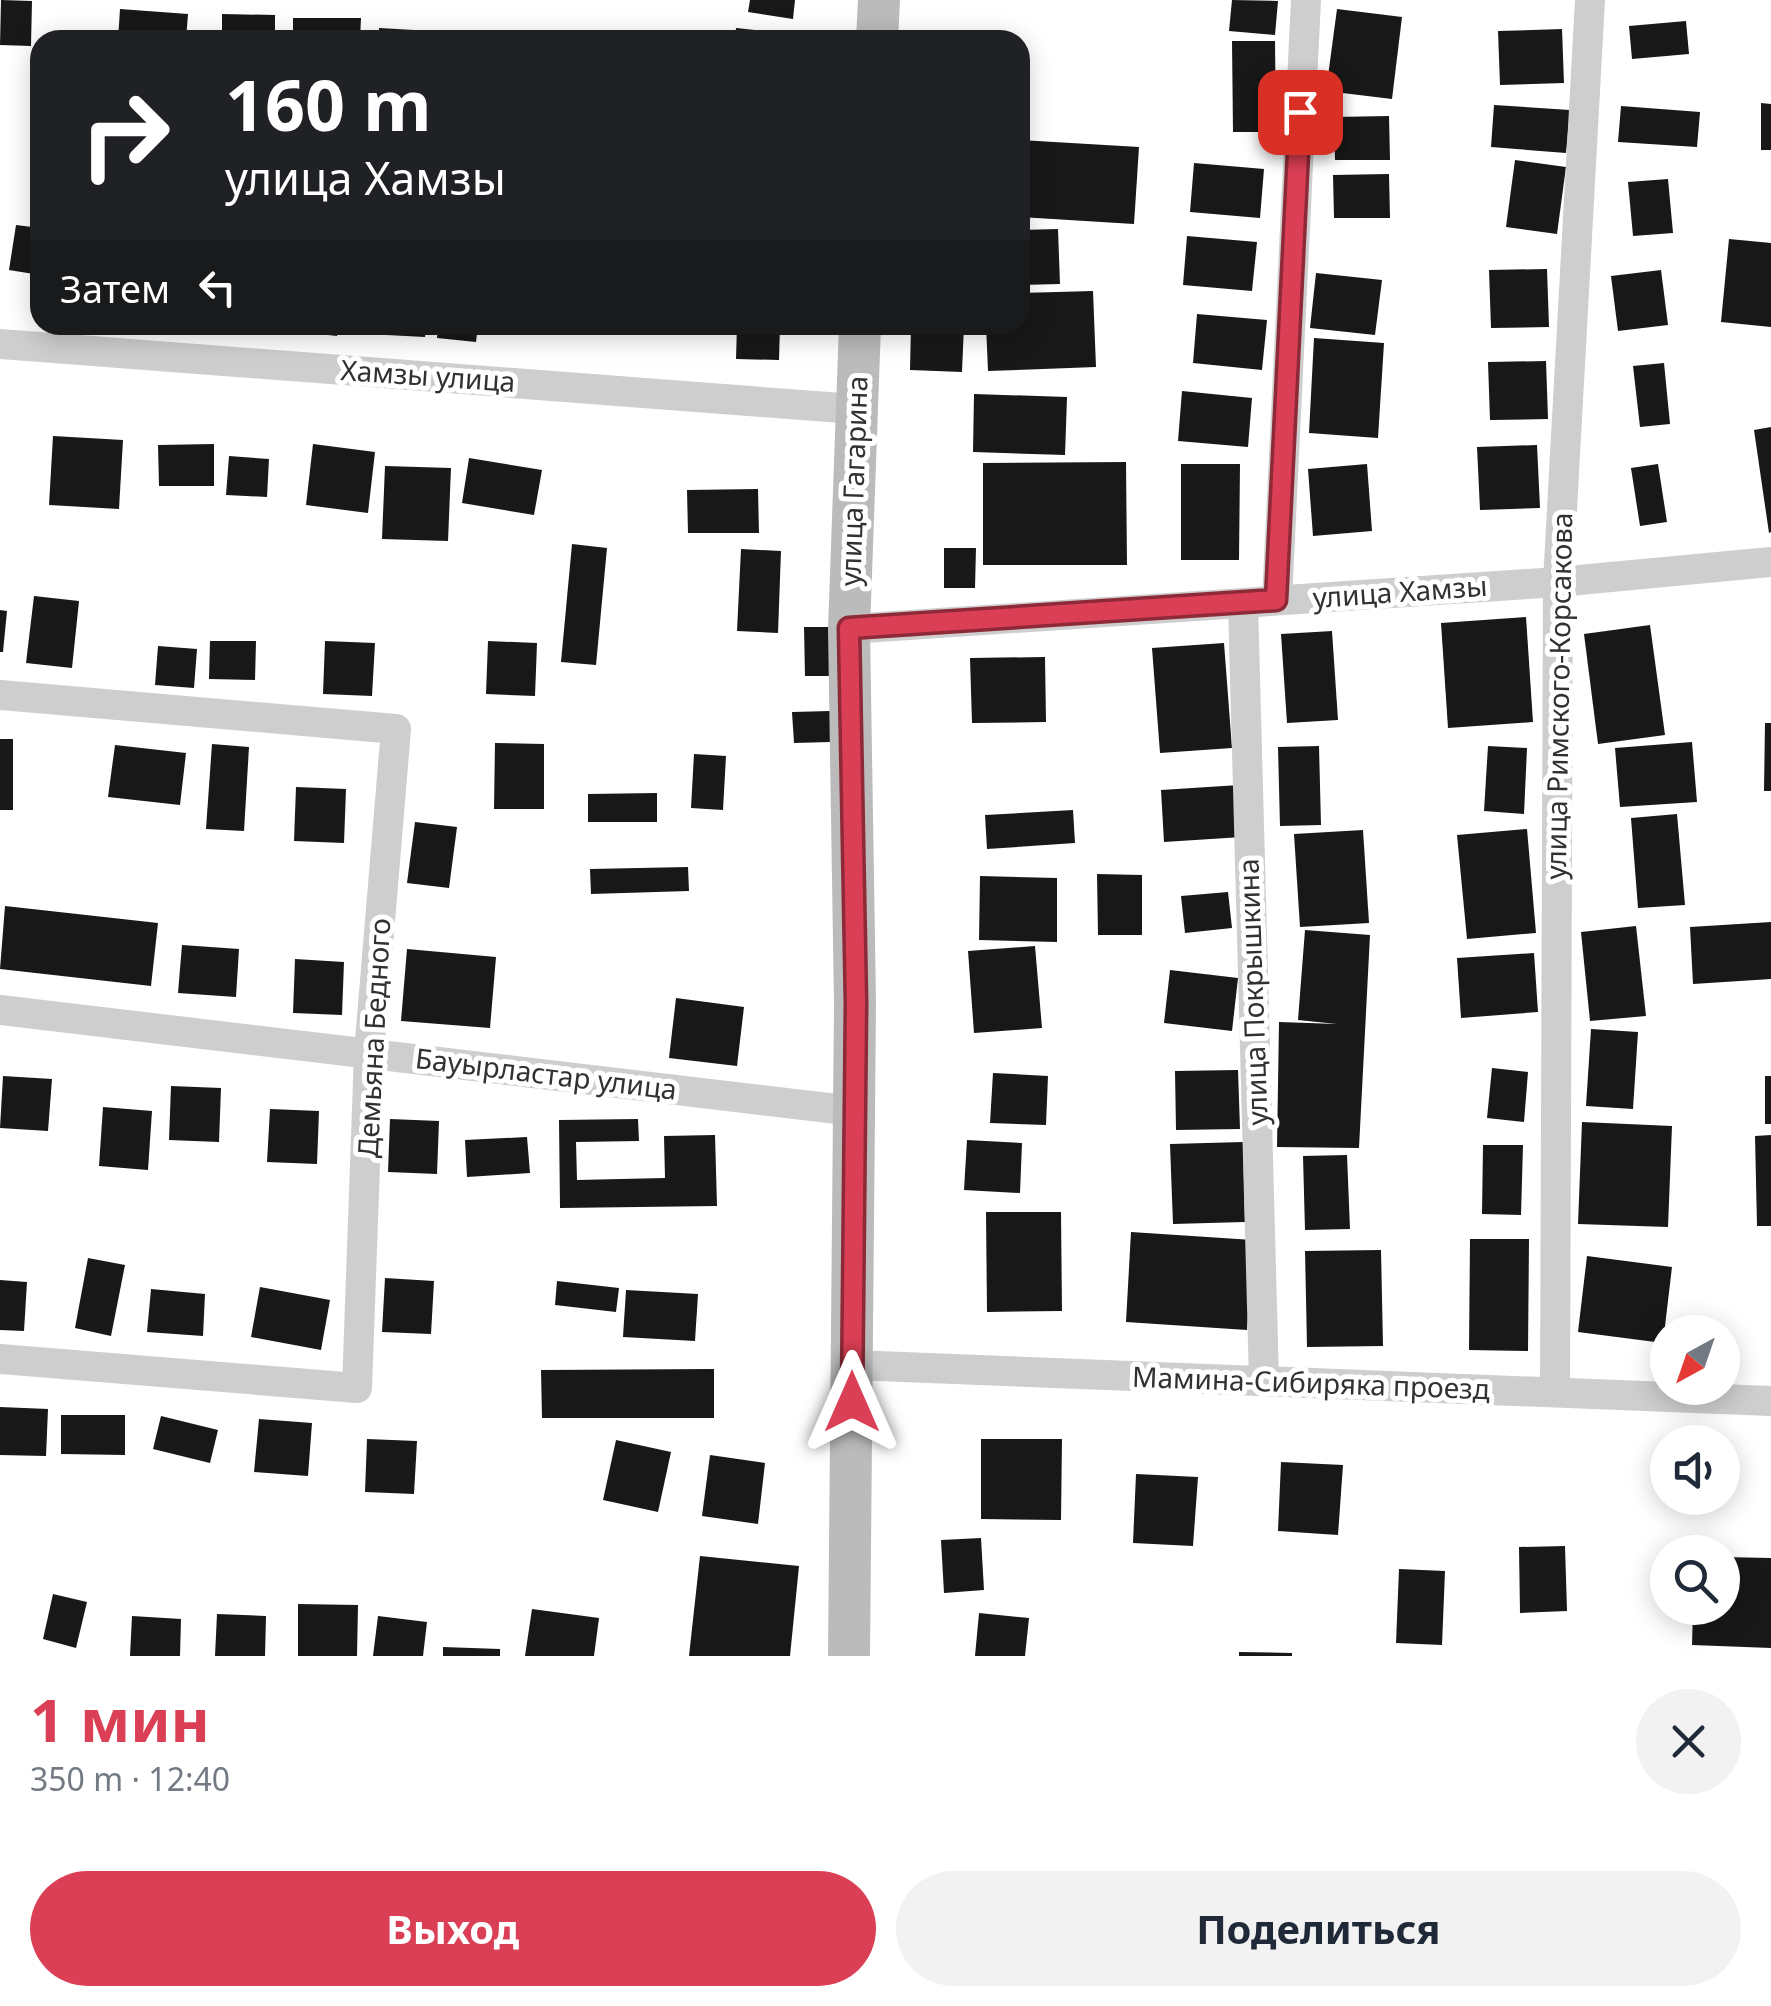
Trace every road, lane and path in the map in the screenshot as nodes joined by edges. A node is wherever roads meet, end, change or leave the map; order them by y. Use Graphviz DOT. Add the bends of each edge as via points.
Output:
graph roads {
  1 [pos="879,0"];
  2 [pos="1306,0"];
  3 [pos="1590,0"];
  4 [pos="878,30"];
  5 [pos="859,335"];
  6 [pos="0,344"];
  7 [pos="855,409"];
  8 [pos="1771,562"];
  9 [pos="1558,582"];
  10 [pos="1276,600"];
  11 [pos="1243,602"];
  12 [pos="849,628"];
  13 [pos="0,695"];
  14 [pos="0,1010"];
  15 [pos="369,1053"];
  16 [pos="854,1111"];
  17 [pos="0,1359"];
  18 [pos="852,1365"];
  19 [pos="1264,1381"];
  20 [pos="1555,1392"];
  21 [pos="1771,1401"];
  22 [pos="849,1656"];
  1 -- 4 [label="main road"];
  2 -- 10 [label="street"];
  3 -- 9 [label="street, улица Римского-Корсакова"];
  5 -- 7 [label="main road, улица Гагарина"];
  6 -- 7 [label="street, Хамзы улица"];
  7 -- 12 [label="main road, улица Гагарина"];
  8 -- 9 [label="street, улица Хамзы"];
  9 -- 10 [label="street, улица Хамзы"];
  9 -- 20 [label="street, улица Римского-Корсакова"];
  10 -- 11 [label="street, улица Хамзы"];
  11 -- 12 [label="street, улица Хамзы"];
  11 -- 19 [label="street, улица Покрышкина"];
  12 -- 16 [label="main road, улица Гагарина"];
  13 -- 15 [label="street, Демьяна Бедного" via="396,729"];
  14 -- 15 [label="street, Бауырластар улица"];
  15 -- 16 [label="street, Бауырластар улица"];
  15 -- 17 [label="street, Демьяна Бедного" via="357,1388"];
  16 -- 18 [label="main road, улица Гагарина"];
  18 -- 19 [label="street, Мамина-Сибиряка проезд"];
  18 -- 22 [label="main road, улица Гагарина"];
  19 -- 20 [label="street, Мамина-Сибиряка проезд"];
  20 -- 21 [label="street, Мамина-Сибиряка проезд"];
}
